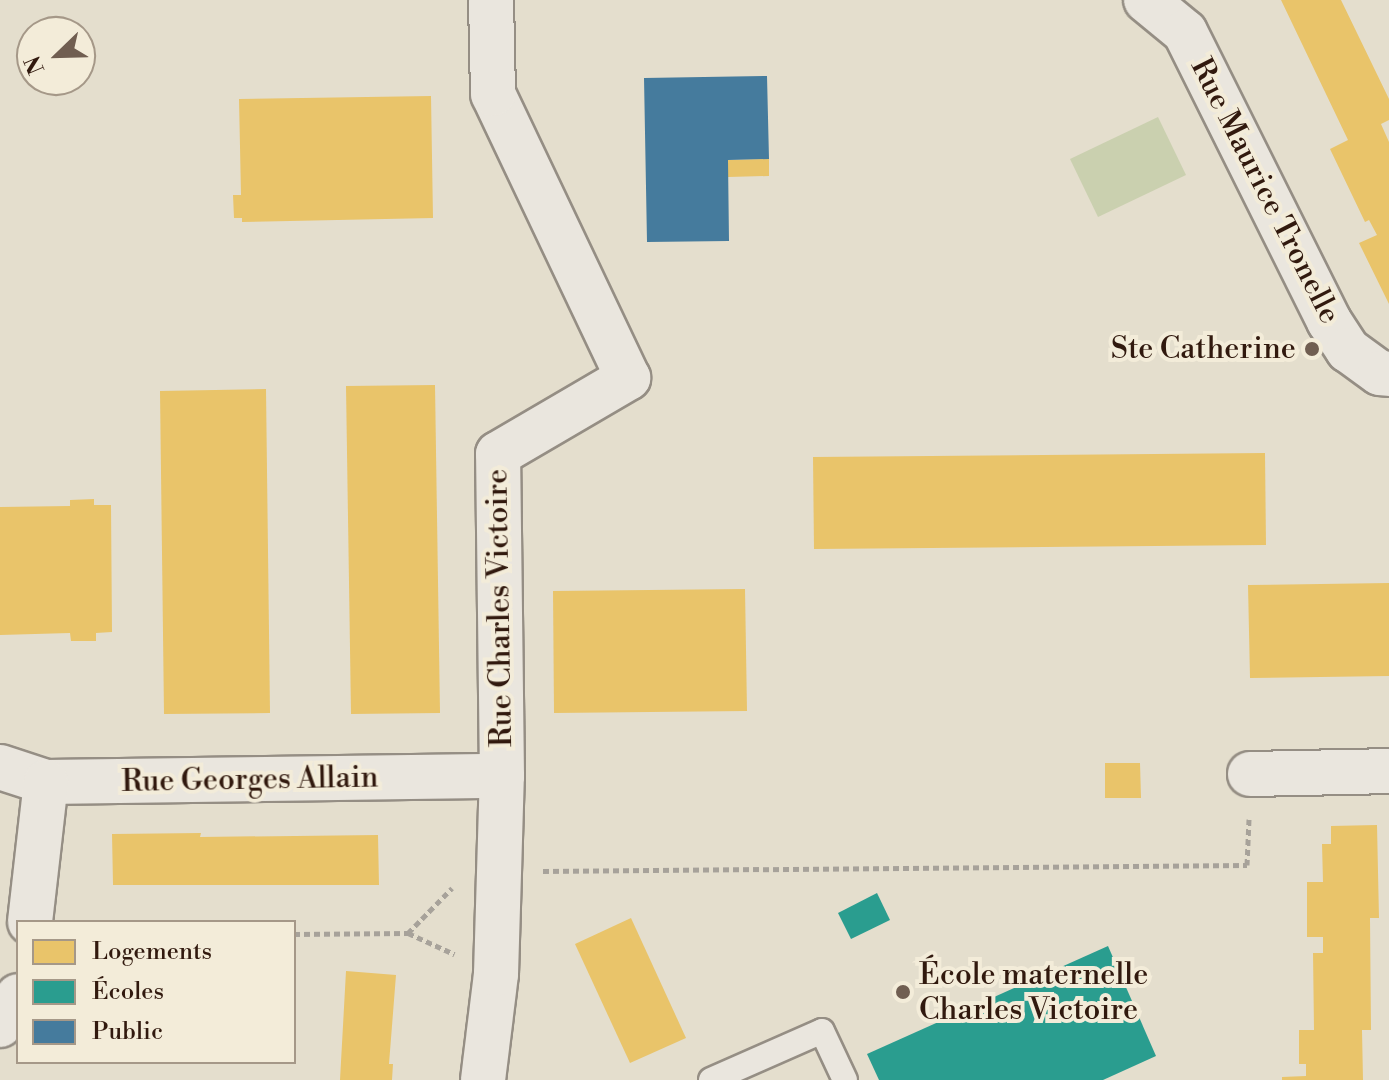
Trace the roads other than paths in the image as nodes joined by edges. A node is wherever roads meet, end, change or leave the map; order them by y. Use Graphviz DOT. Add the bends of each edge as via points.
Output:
graph roads {
  1 [pos="491,0"];
  2 [pos="1146,0"];
  3 [pos="1389,374"];
  4 [pos="0,767"];
  5 [pos="1389,771"];
  6 [pos="1250,774"];
  7 [pos="502,776"];
  8 [pos="46,782"];
  9 [pos="30,920"];
  10 [pos="16,999"];
  11 [pos="0,1025"];
  12 [pos="483,1080"];
  13 [pos="711,1080"];
  14 [pos="845,1080"];
  1 -- 7 [label="street, Rue Charles Victoire" via="493,94 628,378 498,454"];
  2 -- 3 [label="street, Rue Maurice Tronelle" via="1185,32 1335,331 1362,363"];
  4 -- 8 [label="street, Rue Georges Allain"];
  5 -- 6 [label="street"];
  7 -- 8 [label="street, Rue Georges Allain"];
  7 -- 12 [label="street, Rue Charles Victoire" via="496,974"];
  8 -- 9 [label="street"];
  10 -- 11 [label="street"];
  13 -- 14 [label="lane" via="822,1031"];
}
